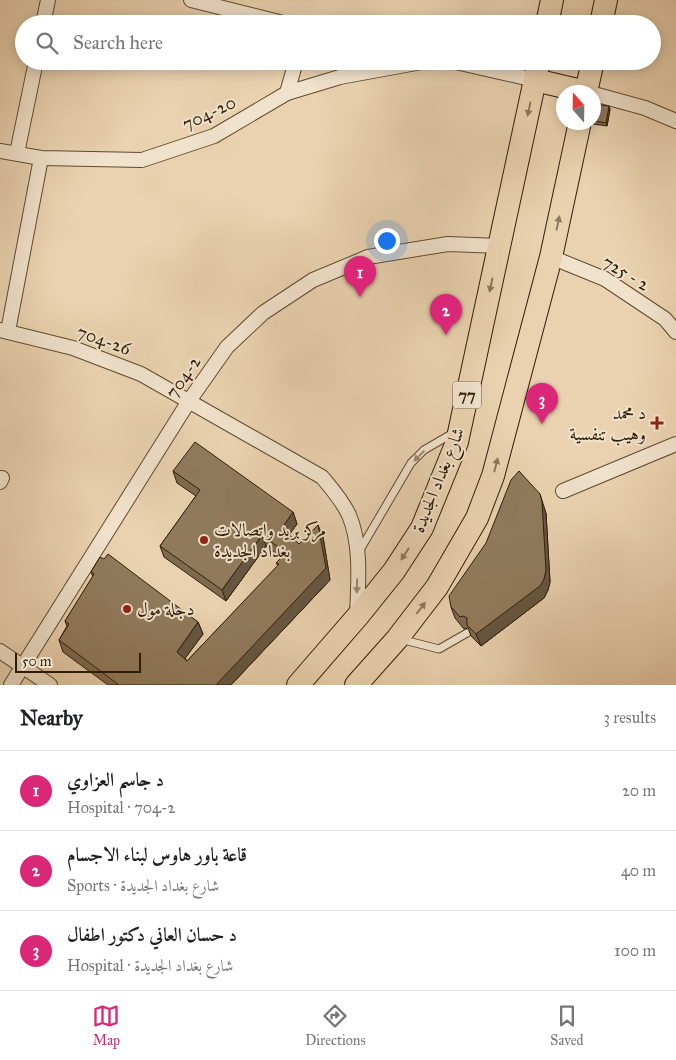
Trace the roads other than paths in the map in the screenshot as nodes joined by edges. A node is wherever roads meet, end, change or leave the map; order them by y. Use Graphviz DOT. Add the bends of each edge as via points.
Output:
graph roads {
  1 [pos="48,0"];
  2 [pos="191,0"];
  3 [pos="552,0"];
  4 [pos="606,0"];
  5 [pos="46,15"];
  6 [pos="251,15"];
  7 [pos="549,15"];
  8 [pos="603,15"];
  9 [pos="34,70"];
  10 [pos="293,70"];
  11 [pos="378,70"];
  12 [pos="591,70"];
  13 [pos="537,71"];
  14 [pos="570,85"];
  15 [pos="588,85"];
  16 [pos="287,93"];
  17 [pos="601,96"];
  18 [pos="676,121"];
  19 [pos="578,130"];
  20 [pos="0,152"];
  21 [pos="17,153"];
  22 [pos="41,158"];
  23 [pos="500,246"];
  24 [pos="551,257"];
  25 [pos="4,331"];
  26 [pos="676,332"];
  27 [pos="189,401"];
  28 [pos="459,430"];
  29 [pos="676,444"];
  30 [pos="0,478"];
  31 [pos="0,482"];
  32 [pos="563,491"];
  33 [pos="358,555"];
  34 [pos="357,618"];
  35 [pos="467,633"];
  36 [pos="397,638"];
  37 [pos="0,651"];
  38 [pos="22,667"];
  39 [pos="11,685"];
  40 [pos="50,685"];
  41 [pos="298,685"];
  42 [pos="356,685"];
  1 -- 5 [label="street"];
  2 -- 6 [label="street"];
  3 -- 7 [label="main road"];
  4 -- 8 [label="main road"];
  9 -- 21 [label="street"];
  10 -- 16 [label="street"];
  11 -- 16 [label="street, 704-20" via="340,77"];
  12 -- 15 [label="main road"];
  13 -- 14 [label="main road"];
  13 -- 23 [label="main road, شارع بغداد الجديدة / 77, one-way"];
  16 -- 22 [label="street, 704-20" via="214,136 142,160"];
  17 -- 18 [label="street"];
  24 -- 19 [label="main road, one-way"];
  20 -- 21 [label="street, 704-20"];
  21 -- 22 [label="street, 704-20"];
  22 -- 25 [label="street"];
  23 -- 27 [label="street, 704-2" via="448,244 368,257 313,280 263,314 227,347"];
  23 -- 28 [label="main road, شارع بغداد الجديدة / 77, one-way"];
  24 -- 26 [label="street, 725 - 2" via="605,279 665,319"];
  36 -- 24 [label="main road, one-way" via="437,587 477,518 493,476"];
  25 -- 27 [label="street, 704-26" via="73,348 142,374"];
  27 -- 33 [label="street, 704-26" via="322,477 349,515"];
  27 -- 38 [label="street, 704-2"];
  28 -- 33 [label="lane, one-way" via="424,450 411,464"];
  28 -- 34 [label="main road, شارع بغداد الجديدة / 77, one-way" via="422,528"];
  29 -- 32 [label="street"];
  30 -- 31 [label="street"];
  33 -- 34 [label="street, 704-26, one-way"];
  34 -- 41 [label="main road, شارع بغداد الجديدة / 77"];
  35 -- 36 [label="lane" via="439,649"];
  36 -- 42 [label="main road"];
  37 -- 38 [label="street"];
  38 -- 39 [label="street, 704-2"];
  38 -- 40 [label="street"];
}
